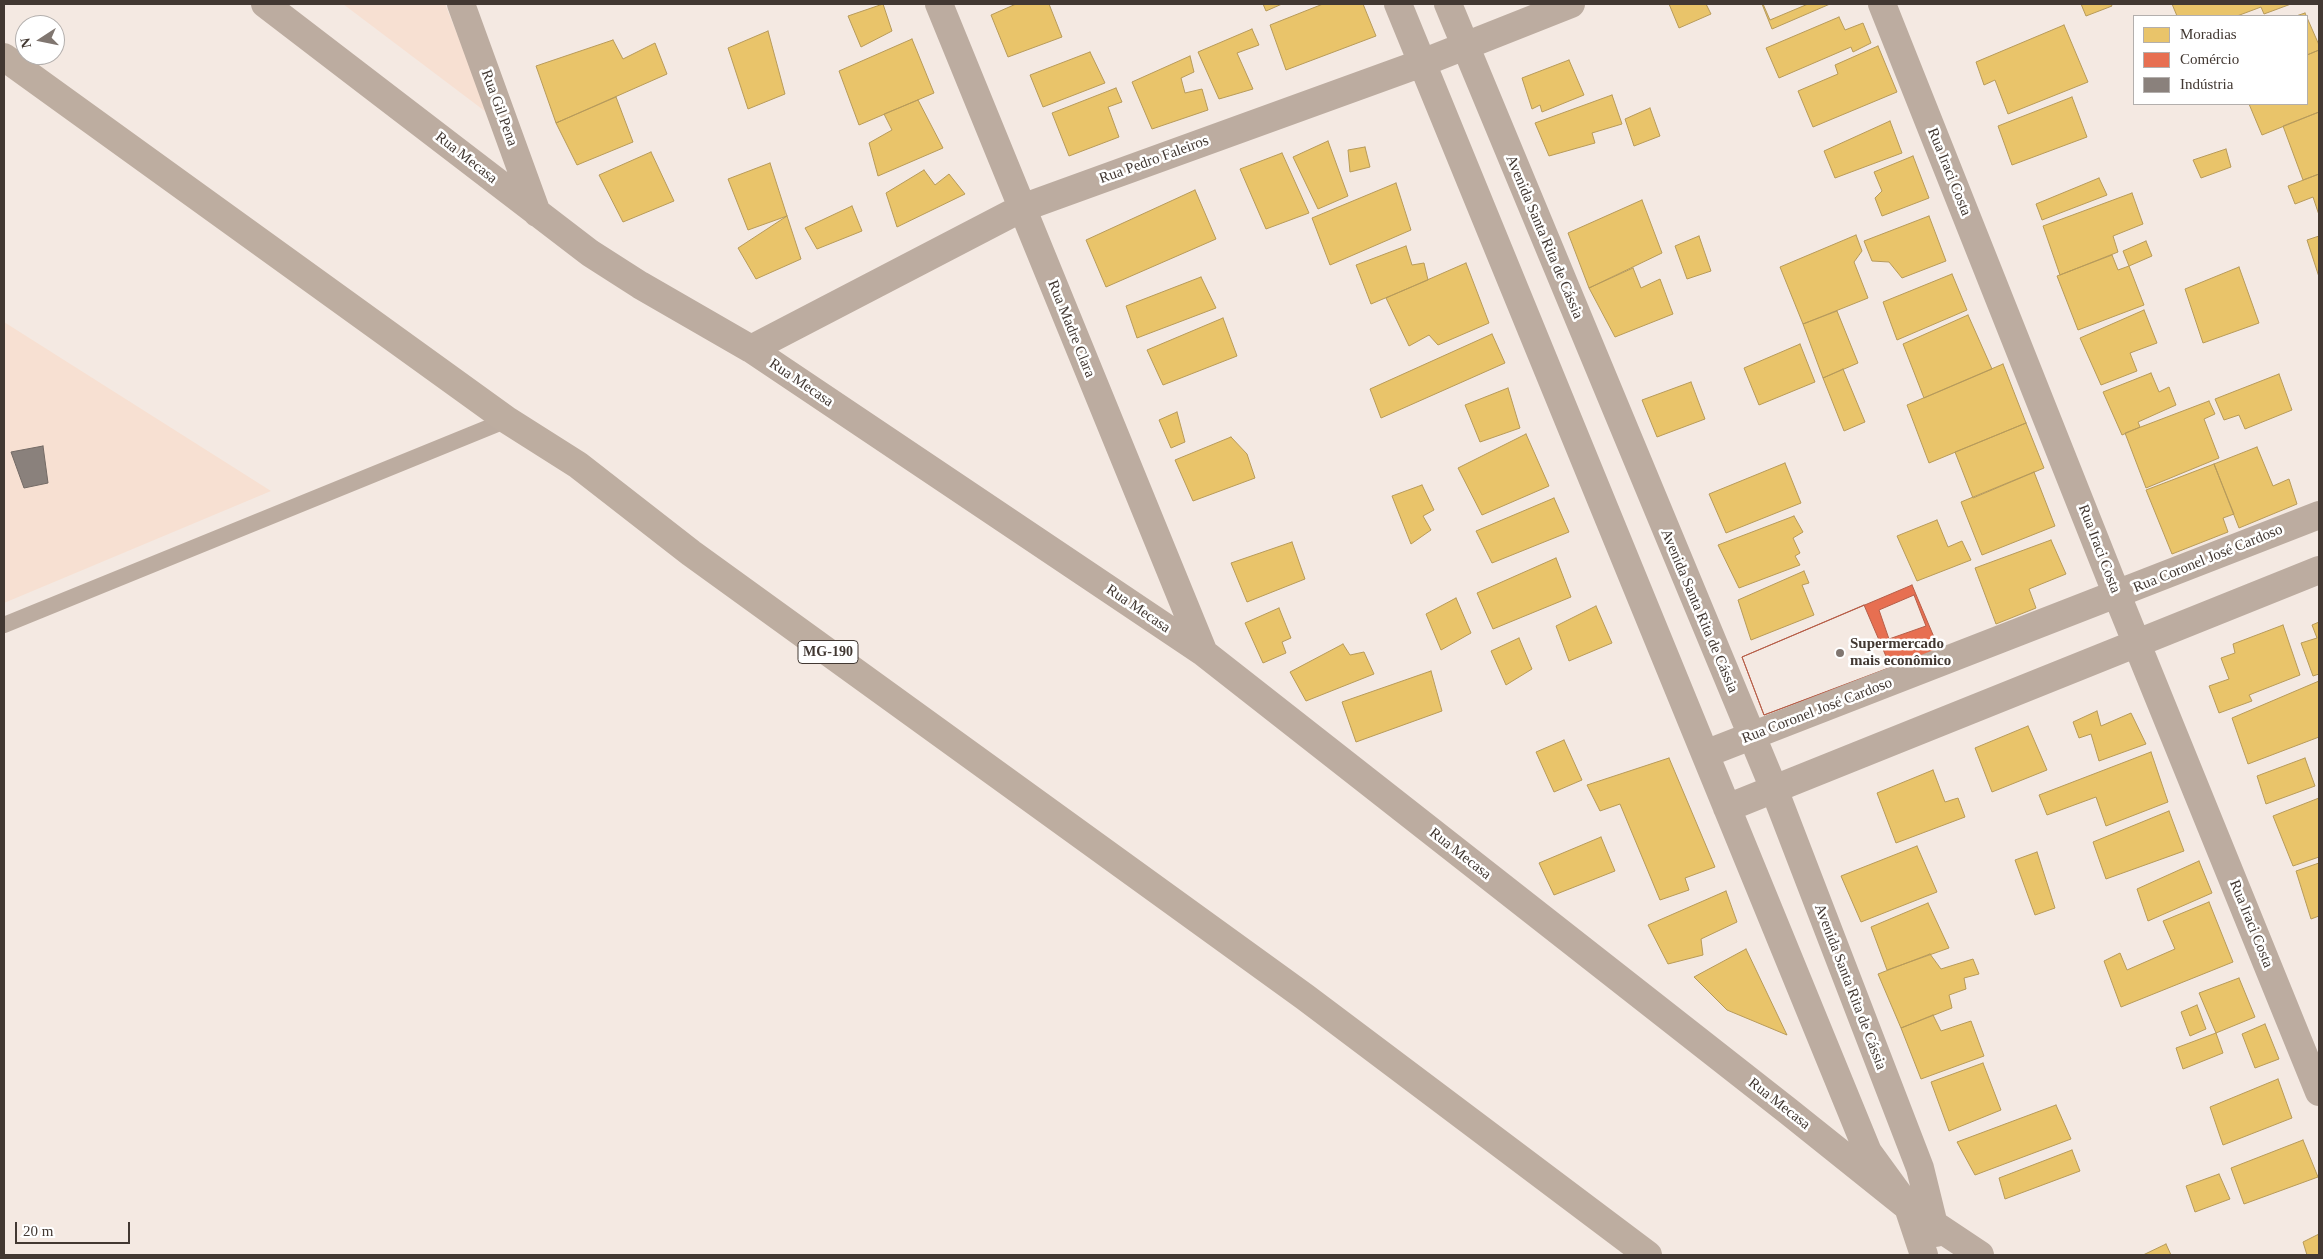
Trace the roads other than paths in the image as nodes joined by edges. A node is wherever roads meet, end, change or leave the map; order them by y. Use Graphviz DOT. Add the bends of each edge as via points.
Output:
graph roads {
  1 [pos="266,4"];
  2 [pos="461,4"];
  3 [pos="939,4"];
  4 [pos="1398,4"];
  5 [pos="1448,4"];
  6 [pos="1571,4"];
  7 [pos="1882,4"];
  8 [pos="1465,46"];
  9 [pos="4,57"];
  10 [pos="1422,63"];
  11 [pos="1022,208"];
  12 [pos="537,213"];
  13 [pos="751,349"];
  14 [pos="507,420"];
  15 [pos="2319,515"];
  16 [pos="2319,570"];
  17 [pos="2117,595"];
  18 [pos="4,625"];
  19 [pos="2136,642"];
  20 [pos="1204,653"];
  21 [pos="1751,736"];
  22 [pos="1705,754"];
  23 [pos="1774,788"];
  24 [pos="1727,808"];
  25 [pos="2319,1092"];
  26 [pos="1908,1207"];
  27 [pos="1935,1224"];
  28 [pos="1648,1255"];
  29 [pos="1924,1255"];
  30 [pos="1938,1255"];
  31 [pos="1980,1255"];
  1 -- 12 [label="street, Rua Mecasa"];
  2 -- 12 [label="street, Rua Gil Pena"];
  3 -- 11 [label="street, Rua Madre Clara"];
  4 -- 10 [label="street"];
  5 -- 8 [label="street, Avenida Santa Rita de Cássia"];
  6 -- 8 [label="street, Rua Pedro Faleiros"];
  7 -- 17 [label="street, Rua Iraci Costa"];
  8 -- 10 [label="street, Rua Pedro Faleiros"];
  8 -- 21 [label="street, Avenida Santa Rita de Cássia"];
  9 -- 14 [label="main road, MG-190"];
  10 -- 11 [label="street, Rua Pedro Faleiros"];
  10 -- 22 [label="street"];
  11 -- 13 [label="street, Rua Pedro Faleiros"];
  11 -- 20 [label="street, Rua Madre Clara"];
  12 -- 13 [label="street, Rua Mecasa" via="640,285"];
  13 -- 20 [label="street, Rua Mecasa"];
  14 -- 18 [label="lane"];
  14 -- 28 [label="main road, MG-190" via="578,464 691,553 1297,991"];
  15 -- 17 [label="street, Rua Coronel José Cardoso"];
  16 -- 19 [label="street"];
  17 -- 19 [label="street, Rua Iraci Costa"];
  17 -- 21 [label="street, Rua Coronel José Cardoso"];
  19 -- 23 [label="street"];
  19 -- 25 [label="street, Rua Iraci Costa"];
  20 -- 26 [label="street, Rua Mecasa"];
  21 -- 22 [label="street, Rua Coronel José Cardoso"];
  21 -- 23 [label="street, Avenida Santa Rita de Cássia"];
  22 -- 24 [label="street"];
  23 -- 24 [label="street"];
  23 -- 27 [label="street, Avenida Santa Rita de Cássia" via="1920,1168"];
  24 -- 26 [label="street" via="1868,1152"];
  26 -- 27 [label="street, Rua Mecasa"];
  26 -- 29 [label="street"];
  27 -- 30 [label="street, Avenida Santa Rita de Cássia"];
  27 -- 31 [label="street, Rua Mecasa"];
}
